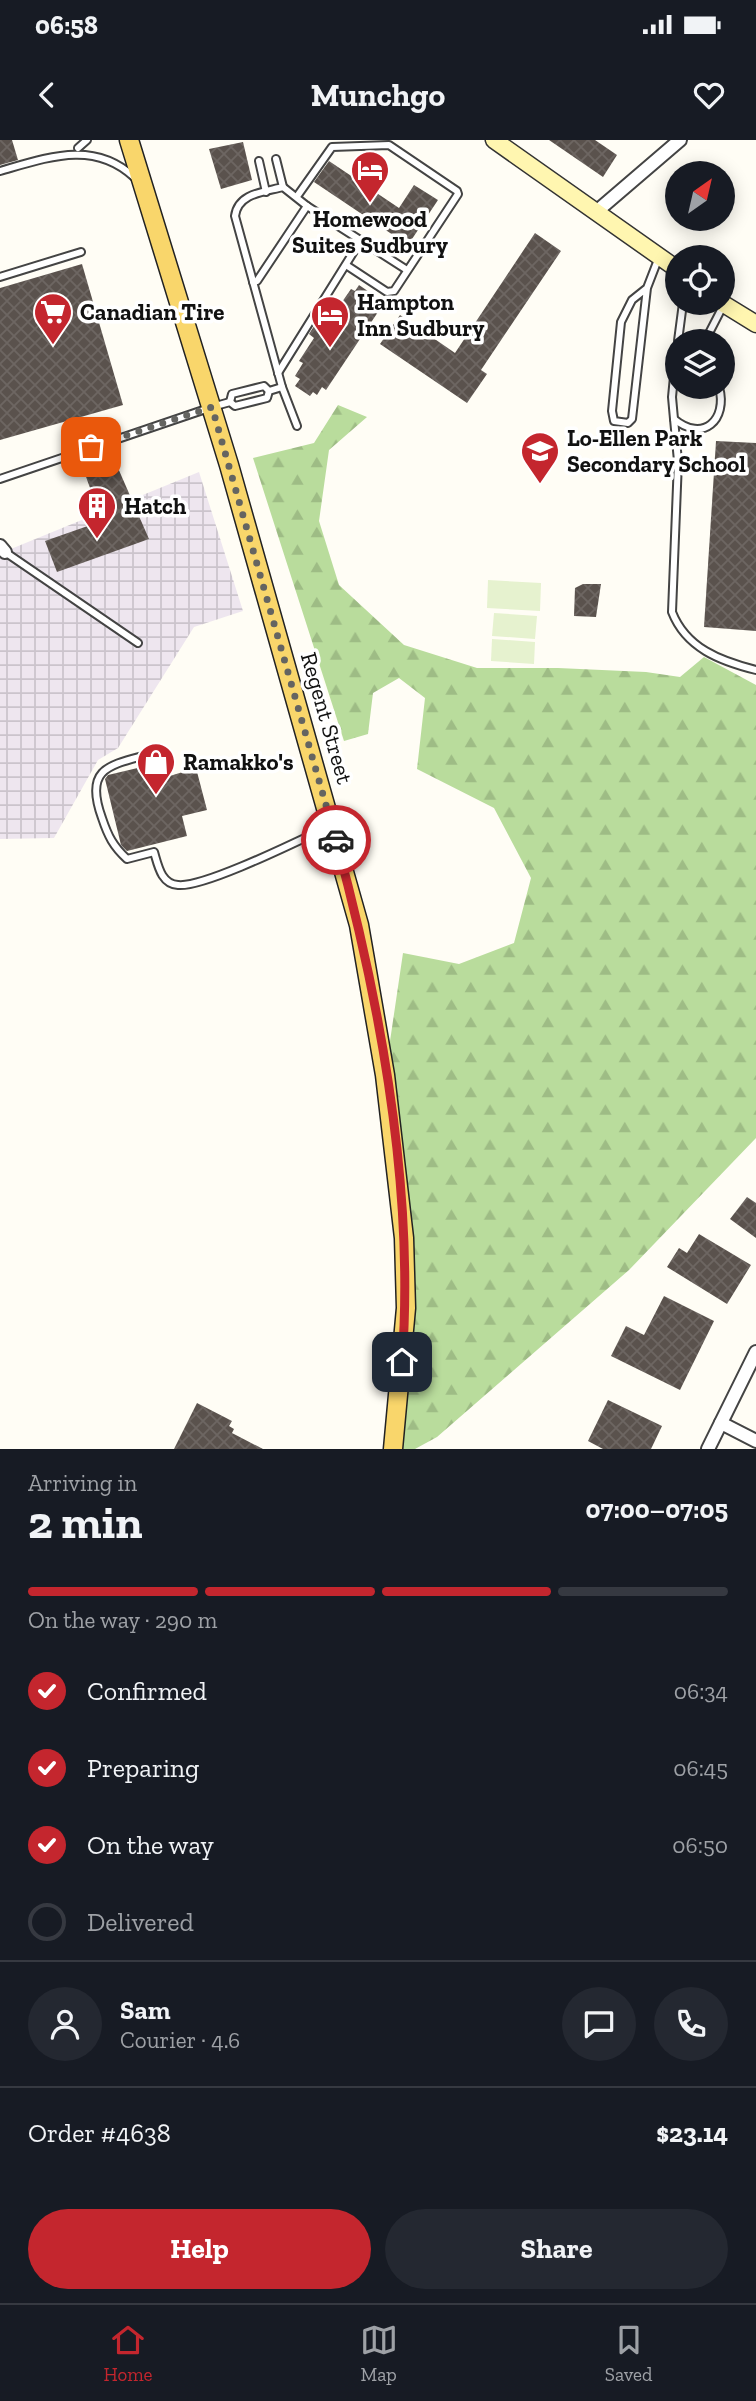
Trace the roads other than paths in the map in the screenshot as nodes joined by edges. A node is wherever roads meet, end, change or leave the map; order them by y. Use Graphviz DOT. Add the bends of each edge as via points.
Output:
graph roads {
  1 [pos="87,140"];
  2 [pos="129,140"];
  3 [pos="494,140"];
  4 [pos="680,140"];
  5 [pos="78,148"];
  6 [pos="276,159"];
  7 [pos="258,161"];
  8 [pos="0,172"];
  9 [pos="283,187"];
  10 [pos="144,189"];
  11 [pos="266,191"];
  12 [pos="298,195"];
  13 [pos="307,206"];
  14 [pos="596,212"];
  15 [pos="361,240"];
  16 [pos="81,252"];
  17 [pos="660,256"];
  18 [pos="665,260"];
  19 [pos="346,265"];
  20 [pos="407,270"];
  21 [pos="0,277"];
  22 [pos="253,282"];
  23 [pos="647,288"];
  24 [pos="735,311"];
  25 [pos="756,324"];
  26 [pos="278,373"];
  27 [pos="282,387"];
  28 [pos="270,391"];
  29 [pos="672,399"];
  30 [pos="720,399"];
  31 [pos="230,402"];
  32 [pos="212,407"];
  33 [pos="674,419"];
  34 [pos="297,426"];
  35 [pos="0,479"];
  36 [pos="3,549"];
  37 [pos="138,643"];
  38 [pos="756,670"];
  39 [pos="154,753"];
  40 [pos="332,825"];
  41 [pos="756,1352"];
  42 [pos="721,1423"];
  43 [pos="756,1441"];
  44 [pos="393,1449"];
  45 [pos="708,1449"];
  1 -- 5 [label="lane"];
  2 -- 10 [label="main road, Regent Street"];
  3 -- 14 [label="street"];
  4 -- 14 [label="street"];
  5 -- 8 [label="lane"];
  5 -- 10 [label="lane" via="111,157"];
  6 -- 9 [label="lane"];
  7 -- 11 [label="lane"];
  9 -- 11 [label="lane"];
  9 -- 12 [label="lane"];
  10 -- 32 [label="main road, Regent Street"];
  11 -- 22 [label="lane" via="246,197 235,216"];
  12 -- 13 [label="lane"];
  12 -- 20 [label="lane" via="332,146 389,145 458,194"];
  13 -- 15 [label="lane"];
  13 -- 22 [label="lane"];
  14 -- 17 [label="street"];
  15 -- 19 [label="lane"];
  15 -- 20 [label="lane"];
  16 -- 21 [label="lane"];
  17 -- 18 [label="street"];
  17 -- 23 [label="lane"];
  19 -- 20 [label="lane" via="387,292 394,291"];
  19 -- 26 [label="lane"];
  22 -- 26 [label="lane"];
  23 -- 23 [label="lane" via="632,419 620,424 614,421 612,411 621,322 632,300"];
  24 -- 25 [label="street"];
  26 -- 27 [label="lane"];
  27 -- 28 [label="lane"];
  27 -- 34 [label="lane"];
  28 -- 31 [label="lane" via="267,398 235,406"];
  28 -- 31 [label="lane" via="264,386 232,394"];
  29 -- 33 [label="lane"];
  30 -- 33 [label="lane" via="718,418 710,426 697,430"];
  31 -- 32 [label="lane"];
  32 -- 35 [label="lane"];
  32 -- 40 [label="main road, Regent Street"];
  33 -- 38 [label="lane" via="678,461 672,612 680,631 695,646"];
  36 -- 37 [label="lane"];
  39 -- 40 [label="lane" via="112,765 96,781 93,794 112,846 127,859 154,852 161,874 178,886 262,859"];
  40 -- 44 [label="main road, Regent Street" via="359,925 386,1075 404,1238 406,1308"];
  41 -- 42 [label="street"];
  42 -- 43 [label="street"];
  42 -- 45 [label="street"];
}
